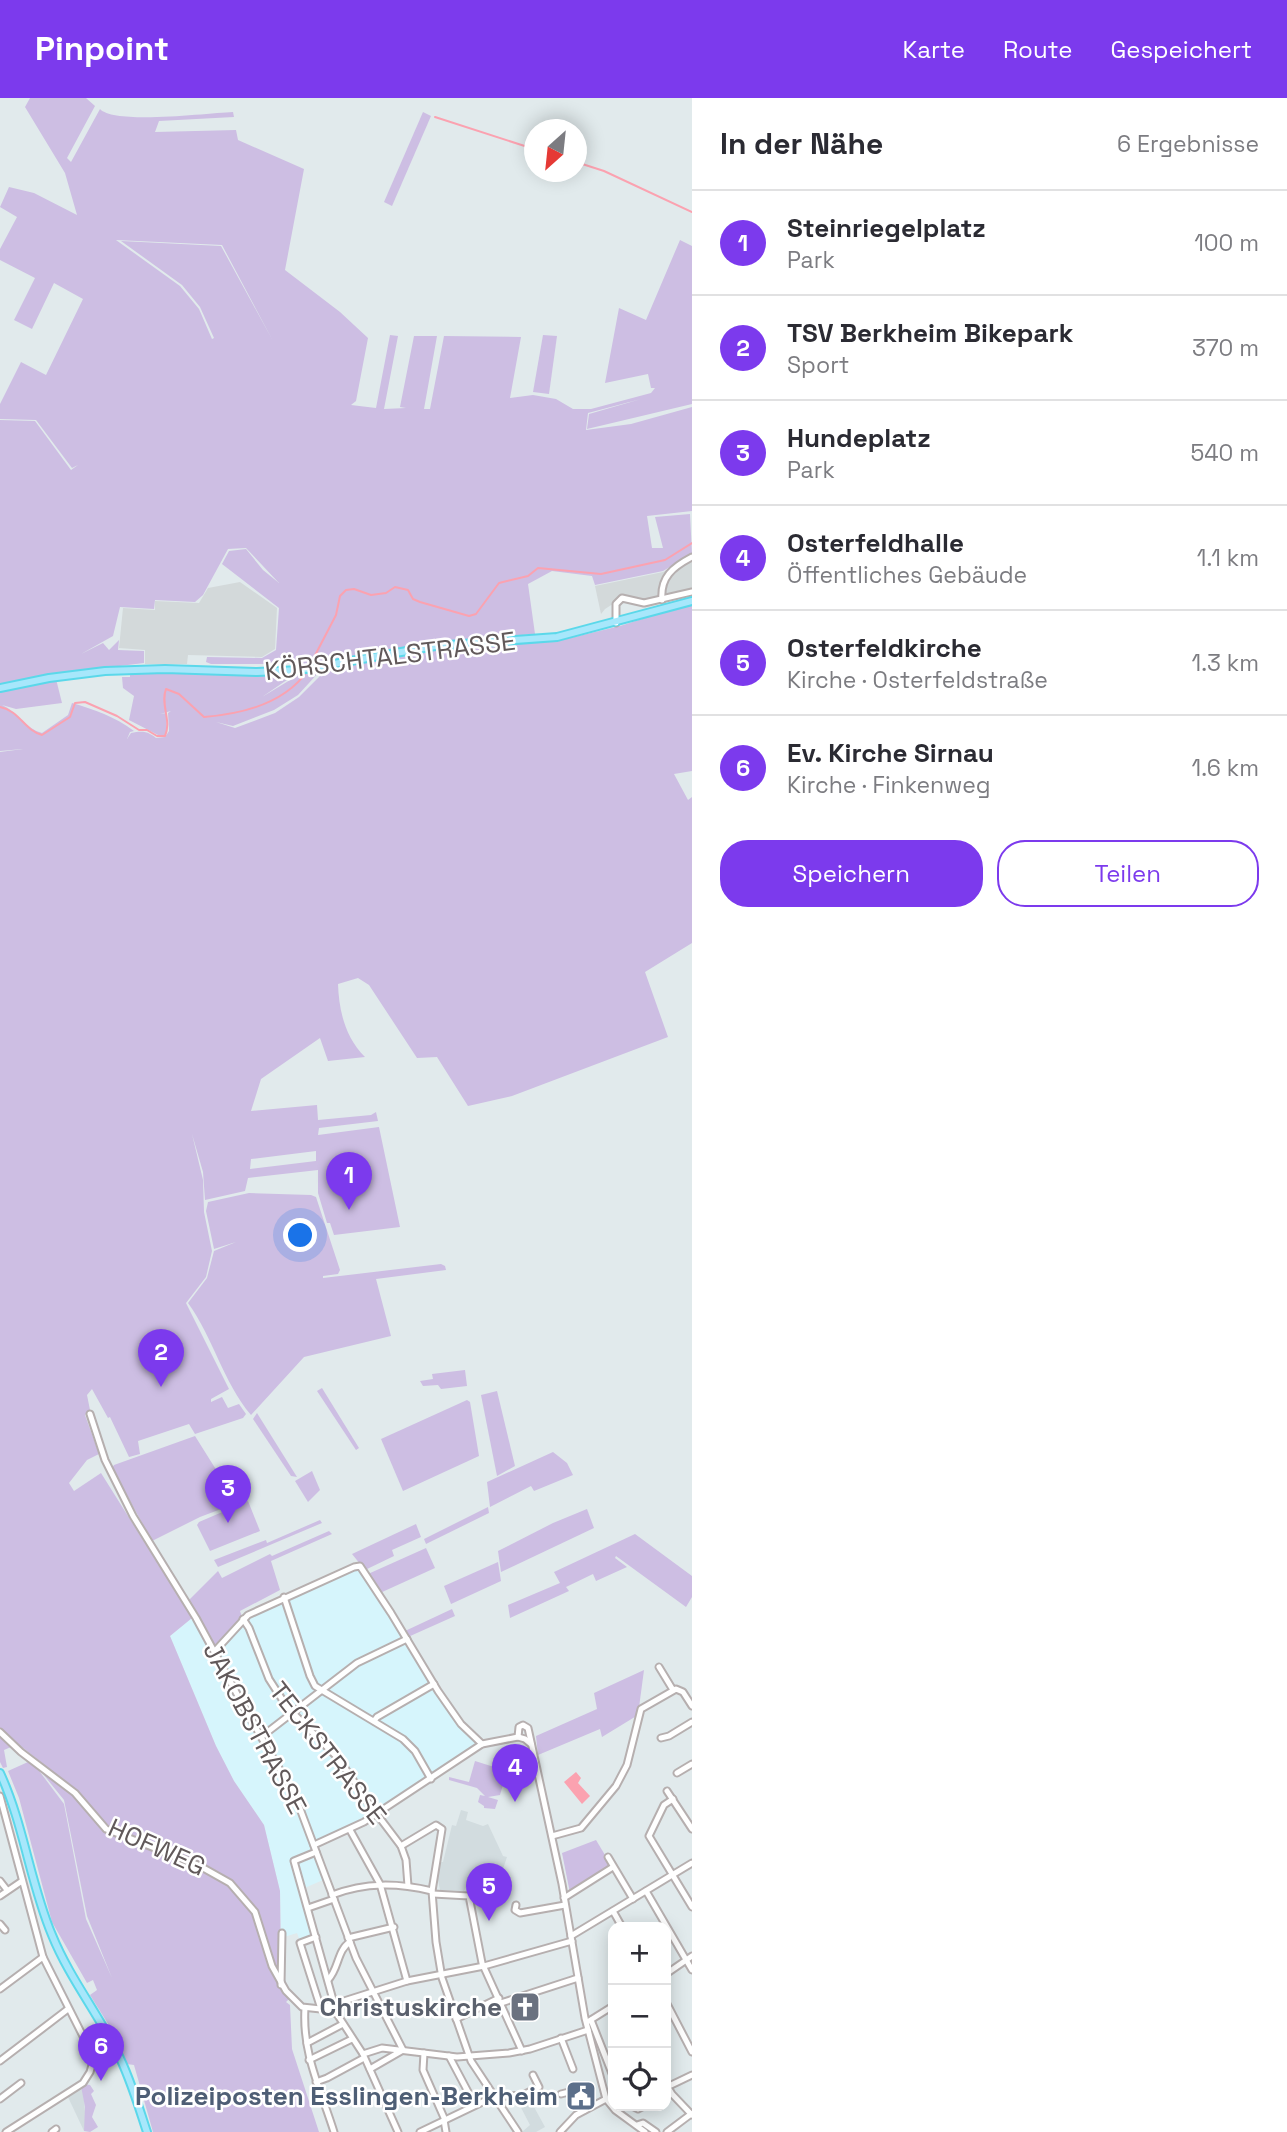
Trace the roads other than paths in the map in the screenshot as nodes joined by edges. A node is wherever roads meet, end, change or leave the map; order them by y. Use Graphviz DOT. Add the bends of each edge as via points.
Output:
graph roads {
  1 [pos="692,557"];
  2 [pos="692,592"];
  3 [pos="662,600"];
  4 [pos="692,601"];
  5 [pos="616,623"];
  6 [pos="0,688"];
  7 [pos="90,1414"];
  8 [pos="285,1597"];
  9 [pos="243,1619"];
  10 [pos="407,1639"];
  11 [pos="215,1651"];
  12 [pos="659,1667"];
  13 [pos="433,1684"];
  14 [pos="321,1690"];
  15 [pos="673,1690"];
  16 [pos="692,1706"];
  17 [pos="292,1713"];
  18 [pos="374,1721"];
  19 [pos="692,1722"];
  20 [pos="0,1732"];
  21 [pos="261,1737"];
  22 [pos="518,1737"];
  23 [pos="661,1738"];
  24 [pos="482,1744"];
  25 [pos="531,1744"];
  26 [pos="692,1764"];
  27 [pos="0,1773"];
  28 [pos="677,1773"];
  29 [pos="430,1779"];
  30 [pos="667,1791"];
  31 [pos="0,1796"];
  32 [pos="673,1799"];
  33 [pos="376,1814"];
  34 [pos="692,1829"];
  35 [pos="350,1830"];
  36 [pos="552,1836"];
  37 [pos="314,1845"];
  38 [pos="401,1846"];
  39 [pos="316,1852"];
  40 [pos="608,1857"];
  41 [pos="692,1863"];
  42 [pos="613,1867"];
  43 [pos="673,1875"];
  44 [pos="0,1881"];
  45 [pos="22,1881"];
  46 [pos="380,1884"];
  47 [pos="408,1886"];
  48 [pos="7,1891"];
  49 [pos="646,1891"];
  50 [pos="433,1893"];
  51 [pos="0,1896"];
  52 [pos="333,1897"];
  53 [pos="12,1899"];
  54 [pos="633,1899"];
  55 [pos="564,1901"];
  56 [pos="516,1905"];
  57 [pos="692,1906"];
  58 [pos="308,1908"];
  59 [pos="613,1911"];
  60 [pos="619,1922"];
  61 [pos="0,1924"];
  62 [pos="394,1927"];
  63 [pos="5,1930"];
  64 [pos="282,1933"];
  65 [pos="316,1937"];
  66 [pos="571,1938"];
  67 [pos="349,1940"];
  68 [pos="43,1957"];
  69 [pos="689,1959"];
  70 [pos="484,1966"];
  71 [pos="692,1970"];
  72 [pos="671,1971"];
  73 [pos="442,1974"];
  74 [pos="578,1978"];
  75 [pos="328,1980"];
  76 [pos="407,1981"];
  77 [pos="281,1985"];
  78 [pos="0,1989"];
  79 [pos="372,1992"];
  80 [pos="500,2001"];
  81 [pos="335,2003"];
  82 [pos="305,2008"];
  83 [pos="68,2009"];
  84 [pos="321,2009"];
  85 [pos="608,2009"];
  86 [pos="671,2012"];
  87 [pos="337,2014"];
  88 [pos="456,2019"];
  89 [pos="588,2021"];
  90 [pos="342,2024"];
  91 [pos="587,2030"];
  92 [pos="561,2038"];
  93 [pos="352,2039"];
  94 [pos="307,2043"];
  95 [pos="116,2050"];
  96 [pos="403,2050"];
  97 [pos="522,2051"];
  98 [pos="692,2052"];
  99 [pos="424,2053"];
  100 [pos="363,2056"];
  101 [pos="449,2056"];
  102 [pos="470,2056"];
  103 [pos="94,2058"];
  104 [pos="309,2060"];
  105 [pos="0,2061"];
  106 [pos="608,2065"];
  107 [pos="370,2069"];
  108 [pos="573,2069"];
  109 [pos="533,2075"];
  110 [pos="692,2075"];
  111 [pos="316,2082"];
  112 [pos="21,2083"];
  113 [pos="671,2087"];
  114 [pos="671,2093"];
  115 [pos="561,2094"];
  116 [pos="495,2096"];
  117 [pos="0,2099"];
  118 [pos="606,2099"];
  119 [pos="475,2105"];
  120 [pos="585,2110"];
  121 [pos="691,2114"];
  122 [pos="445,2120"];
  123 [pos="0,2124"];
  124 [pos="638,2125"];
  125 [pos="6,2132"];
  126 [pos="147,2132"];
  127 [pos="334,2132"];
  128 [pos="398,2132"];
  129 [pos="420,2132"];
  130 [pos="446,2132"];
  131 [pos="518,2132"];
  132 [pos="560,2132"];
  133 [pos="645,2132"];
  134 [pos="656,2132"];
  135 [pos="667,2132"];
  1 -- 3 [label="street" via="666,577"];
  2 -- 3 [label="street"];
  3 -- 5 [label="street" via="644,603 622,598 615,604"];
  4 -- 5 [label="main road, KÖRSCHTALSTRASSE"];
  5 -- 6 [label="main road, KÖRSCHTALSTRASSE" via="557,637 435,646 300,670 116,670"];
  7 -- 11 [label="street, JAKOBSTRASSE" via="105,1460 129,1507"];
  8 -- 9 [label="street"];
  8 -- 10 [label="street" via="360,1566"];
  8 -- 14 [label="street" via="310,1676"];
  9 -- 11 [label="street"];
  9 -- 17 [label="street, TECKSTRASSE" via="274,1688"];
  10 -- 13 [label="street"];
  10 -- 14 [label="street" via="357,1663"];
  11 -- 21 [label="street, JAKOBSTRASSE"];
  12 -- 15 [label="street"];
  13 -- 18 [label="street"];
  13 -- 24 [label="street" via="461,1724"];
  14 -- 17 [label="street"];
  14 -- 18 [label="street"];
  15 -- 16 [label="street" via="681,1690"];
  15 -- 36 [label="street" via="641,1709 626,1769 603,1803 579,1829"];
  17 -- 21 [label="street"];
  17 -- 33 [label="street, TECKSTRASSE" via="339,1759"];
  18 -- 29 [label="street" via="407,1743"];
  19 -- 23 [label="street"];
  20 -- 77 [label="street, HOFWEG" via="71,1789 109,1831 203,1867 235,1887 255,1912"];
  21 -- 37 [label="street, JAKOBSTRASSE" via="296,1797"];
  22 -- 24 [label="street"];
  22 -- 25 [label="street"];
  22 -- 25 [label="street" via="519,1727 526,1726"];
  24 -- 29 [label="street"];
  25 -- 36 [label="street"];
  26 -- 28 [label="street"];
  27 -- 95 [label="main road" via="18,1816 51,1934"];
  29 -- 33 [label="street"];
  30 -- 32 [label="street"];
  31 -- 45 [label="street"];
  32 -- 34 [label="street"];
  32 -- 43 [label="street" via="664,1805 649,1836"];
  33 -- 35 [label="street"];
  33 -- 38 [label="street, TECKSTRASSE"];
  35 -- 37 [label="street"];
  35 -- 46 [label="street"];
  36 -- 55 [label="street"];
  37 -- 39 [label="street, JAKOBSTRASSE"];
  38 -- 47 [label="street, TECKSTRASSE"];
  38 -- 50 [label="street" via="436,1825 441,1828"];
  39 -- 52 [label="street, JAKOBSTRASSE"];
  39 -- 58 [label="street" via="294,1861"];
  40 -- 42 [label="street"];
  41 -- 43 [label="street"];
  42 -- 54 [label="street"];
  42 -- 55 [label="street"];
  43 -- 49 [label="street"];
  43 -- 57 [label="street"];
  44 -- 48 [label="street"];
  45 -- 48 [label="street"];
  45 -- 68 [label="street"];
  46 -- 47 [label="street"];
  46 -- 52 [label="street"];
  46 -- 62 [label="street"];
  47 -- 50 [label="street"];
  48 -- 51 [label="street"];
  48 -- 53 [label="street"];
  49 -- 54 [label="street"];
  49 -- 69 [label="street"];
  50 -- 70 [label="street" via="470,1898"];
  50 -- 73 [label="street"];
  52 -- 58 [label="street"];
  52 -- 67 [label="street, JAKOBSTRASSE"];
  54 -- 59 [label="street"];
  55 -- 56 [label="street" via="522,1913 515,1910"];
  55 -- 66 [label="street"];
  58 -- 65 [label="street"];
  59 -- 60 [label="street"];
  59 -- 66 [label="street"];
  61 -- 63 [label="street"];
  62 -- 67 [label="street"];
  62 -- 76 [label="street"];
  64 -- 77 [label="street"];
  65 -- 75 [label="street"];
  65 -- 84 [label="street" via="300,1943"];
  66 -- 70 [label="street"];
  66 -- 74 [label="street"];
  67 -- 75 [label="street"];
  67 -- 79 [label="street, JAKOBSTRASSE"];
  68 -- 78 [label="street"];
  68 -- 83 [label="street"];
  69 -- 71 [label="street"];
  69 -- 72 [label="street"];
  70 -- 73 [label="street"];
  70 -- 80 [label="street"];
  73 -- 76 [label="street"];
  73 -- 88 [label="street"];
  74 -- 80 [label="street"];
  74 -- 89 [label="street"];
  75 -- 81 [label="street"];
  76 -- 79 [label="street"];
  77 -- 82 [label="street"];
  79 -- 81 [label="street"];
  79 -- 96 [label="street, JAKOBSTRASSE"];
  80 -- 88 [label="street"];
  80 -- 97 [label="street"];
  81 -- 84 [label="street"];
  81 -- 87 [label="street"];
  82 -- 84 [label="street"];
  82 -- 94 [label="street"];
  83 -- 103 [label="street"];
  83 -- 105 [label="street"];
  84 -- 87 [label="street"];
  85 -- 89 [label="street"];
  86 -- 98 [label="street"];
  87 -- 90 [label="street"];
  88 -- 102 [label="street"];
  89 -- 91 [label="street"];
  89 -- 106 [label="street"];
  90 -- 93 [label="street"];
  90 -- 94 [label="street"];
  91 -- 92 [label="street"];
  91 -- 118 [label="street"];
  92 -- 97 [label="street"];
  92 -- 108 [label="street"];
  93 -- 100 [label="street"];
  93 -- 104 [label="street"];
  94 -- 104 [label="street"];
  95 -- 103 [label="street"];
  95 -- 126 [label="main road"];
  96 -- 99 [label="street"];
  96 -- 100 [label="street" via="383,2048"];
  96 -- 107 [label="street"];
  97 -- 102 [label="street"];
  99 -- 101 [label="street"];
  99 -- 122 [label="street" via="423,2070"];
  100 -- 107 [label="street"];
  100 -- 111 [label="street"];
  101 -- 102 [label="street"];
  101 -- 119 [label="street"];
  102 -- 116 [label="street"];
  103 -- 125 [label="street" via="84,2081"];
  104 -- 111 [label="street"];
  107 -- 128 [label="street"];
  109 -- 116 [label="street" via="540,2087 521,2095"];
  110 -- 113 [label="street"];
  111 -- 127 [label="street"];
  112 -- 117 [label="street"];
  114 -- 121 [label="street"];
  115 -- 120 [label="street" via="569,2092"];
  116 -- 119 [label="street"];
  116 -- 131 [label="street"];
  118 -- 120 [label="street"];
  118 -- 124 [label="street"];
  119 -- 122 [label="street"];
  120 -- 132 [label="street"];
  121 -- 135 [label="street"];
  122 -- 129 [label="street"];
  122 -- 130 [label="street"];
  123 -- 125 [label="street"];
  124 -- 133 [label="street"];
  124 -- 134 [label="street" via="643,2123"];
}
